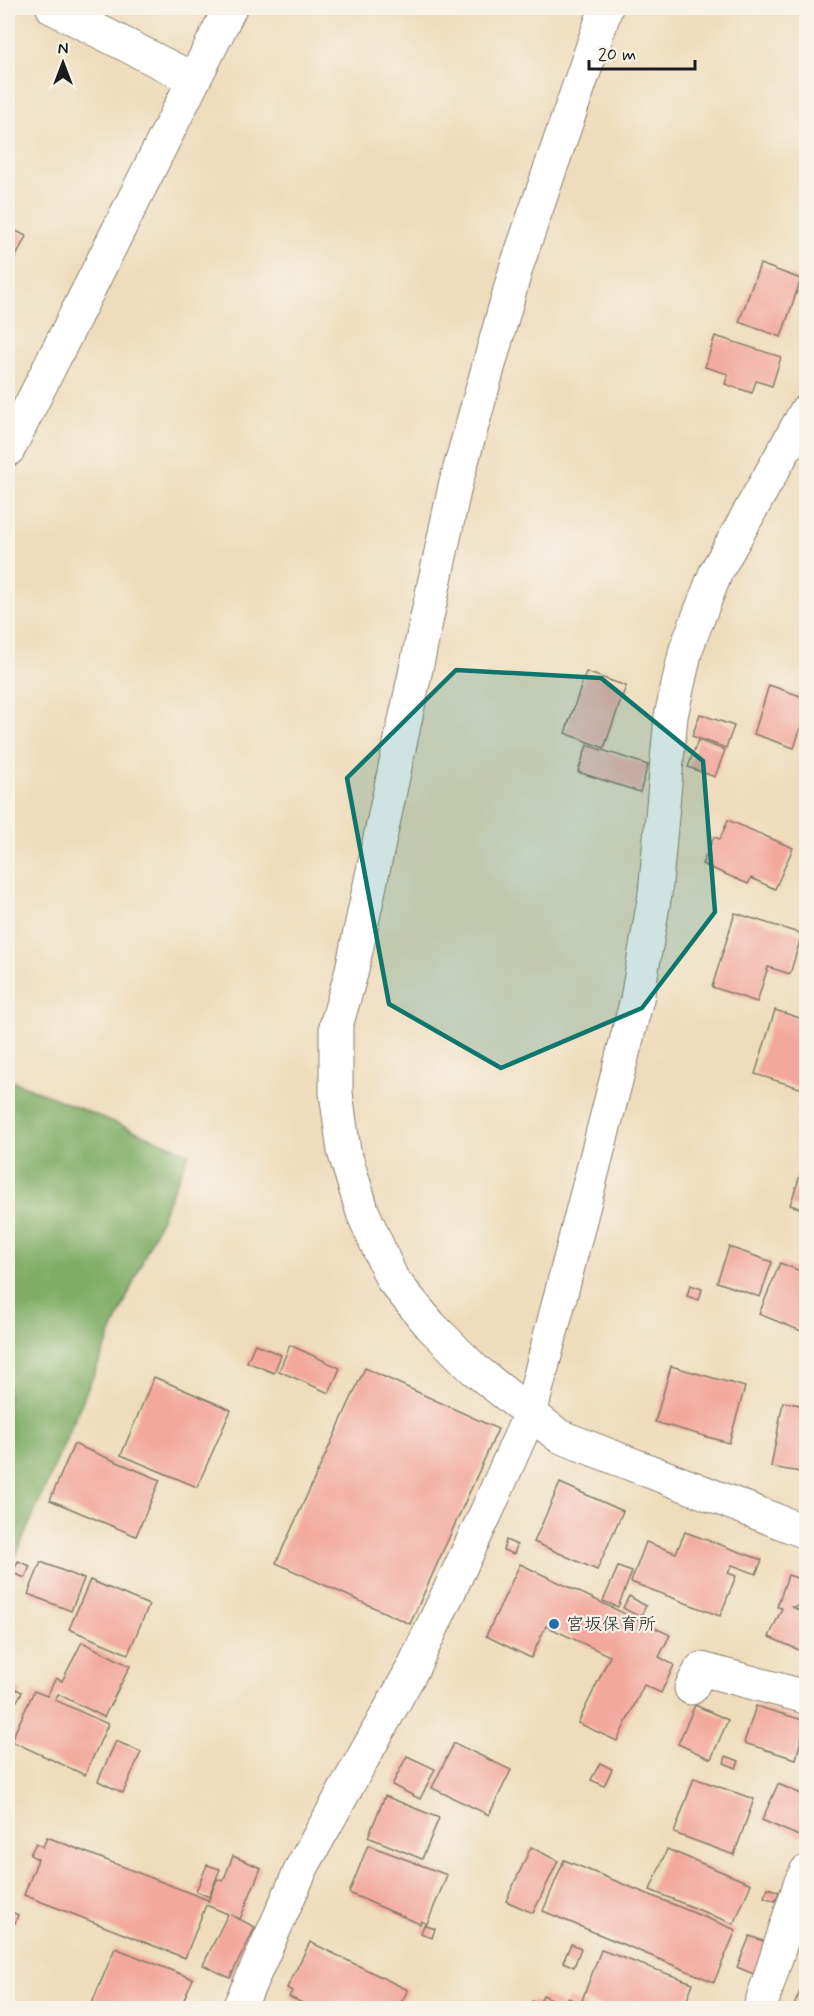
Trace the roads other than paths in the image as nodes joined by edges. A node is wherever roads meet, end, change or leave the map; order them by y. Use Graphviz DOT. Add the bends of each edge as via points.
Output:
graph roads {
  1 [pos="53,8"];
  2 [pos="230,8"];
  3 [pos="606,8"];
  4 [pos="194,79"];
  5 [pos="807,411"];
  6 [pos="8,450"];
  7 [pos="530,1414"];
  8 [pos="807,1532"];
  9 [pos="691,1688"];
  10 [pos="807,1697"];
  11 [pos="807,1872"];
  12 [pos="239,2008"];
  13 [pos="760,2008"];
  1 -- 4 [label="street"];
  2 -- 4 [label="street"];
  3 -- 7 [label="street" via="518,265 455,486 351,974 336,1026 336,1093 344,1151 363,1213 392,1280 474,1370"];
  4 -- 6 [label="street"];
  5 -- 7 [label="street" via="716,572 686,649 671,716 655,894 637,999"];
  7 -- 8 [label="street" via="559,1436"];
  7 -- 12 [label="street" via="412,1670 302,1867"];
  9 -- 10 [label="street" via="701,1669"];
  11 -- 13 [label="street"];
}
